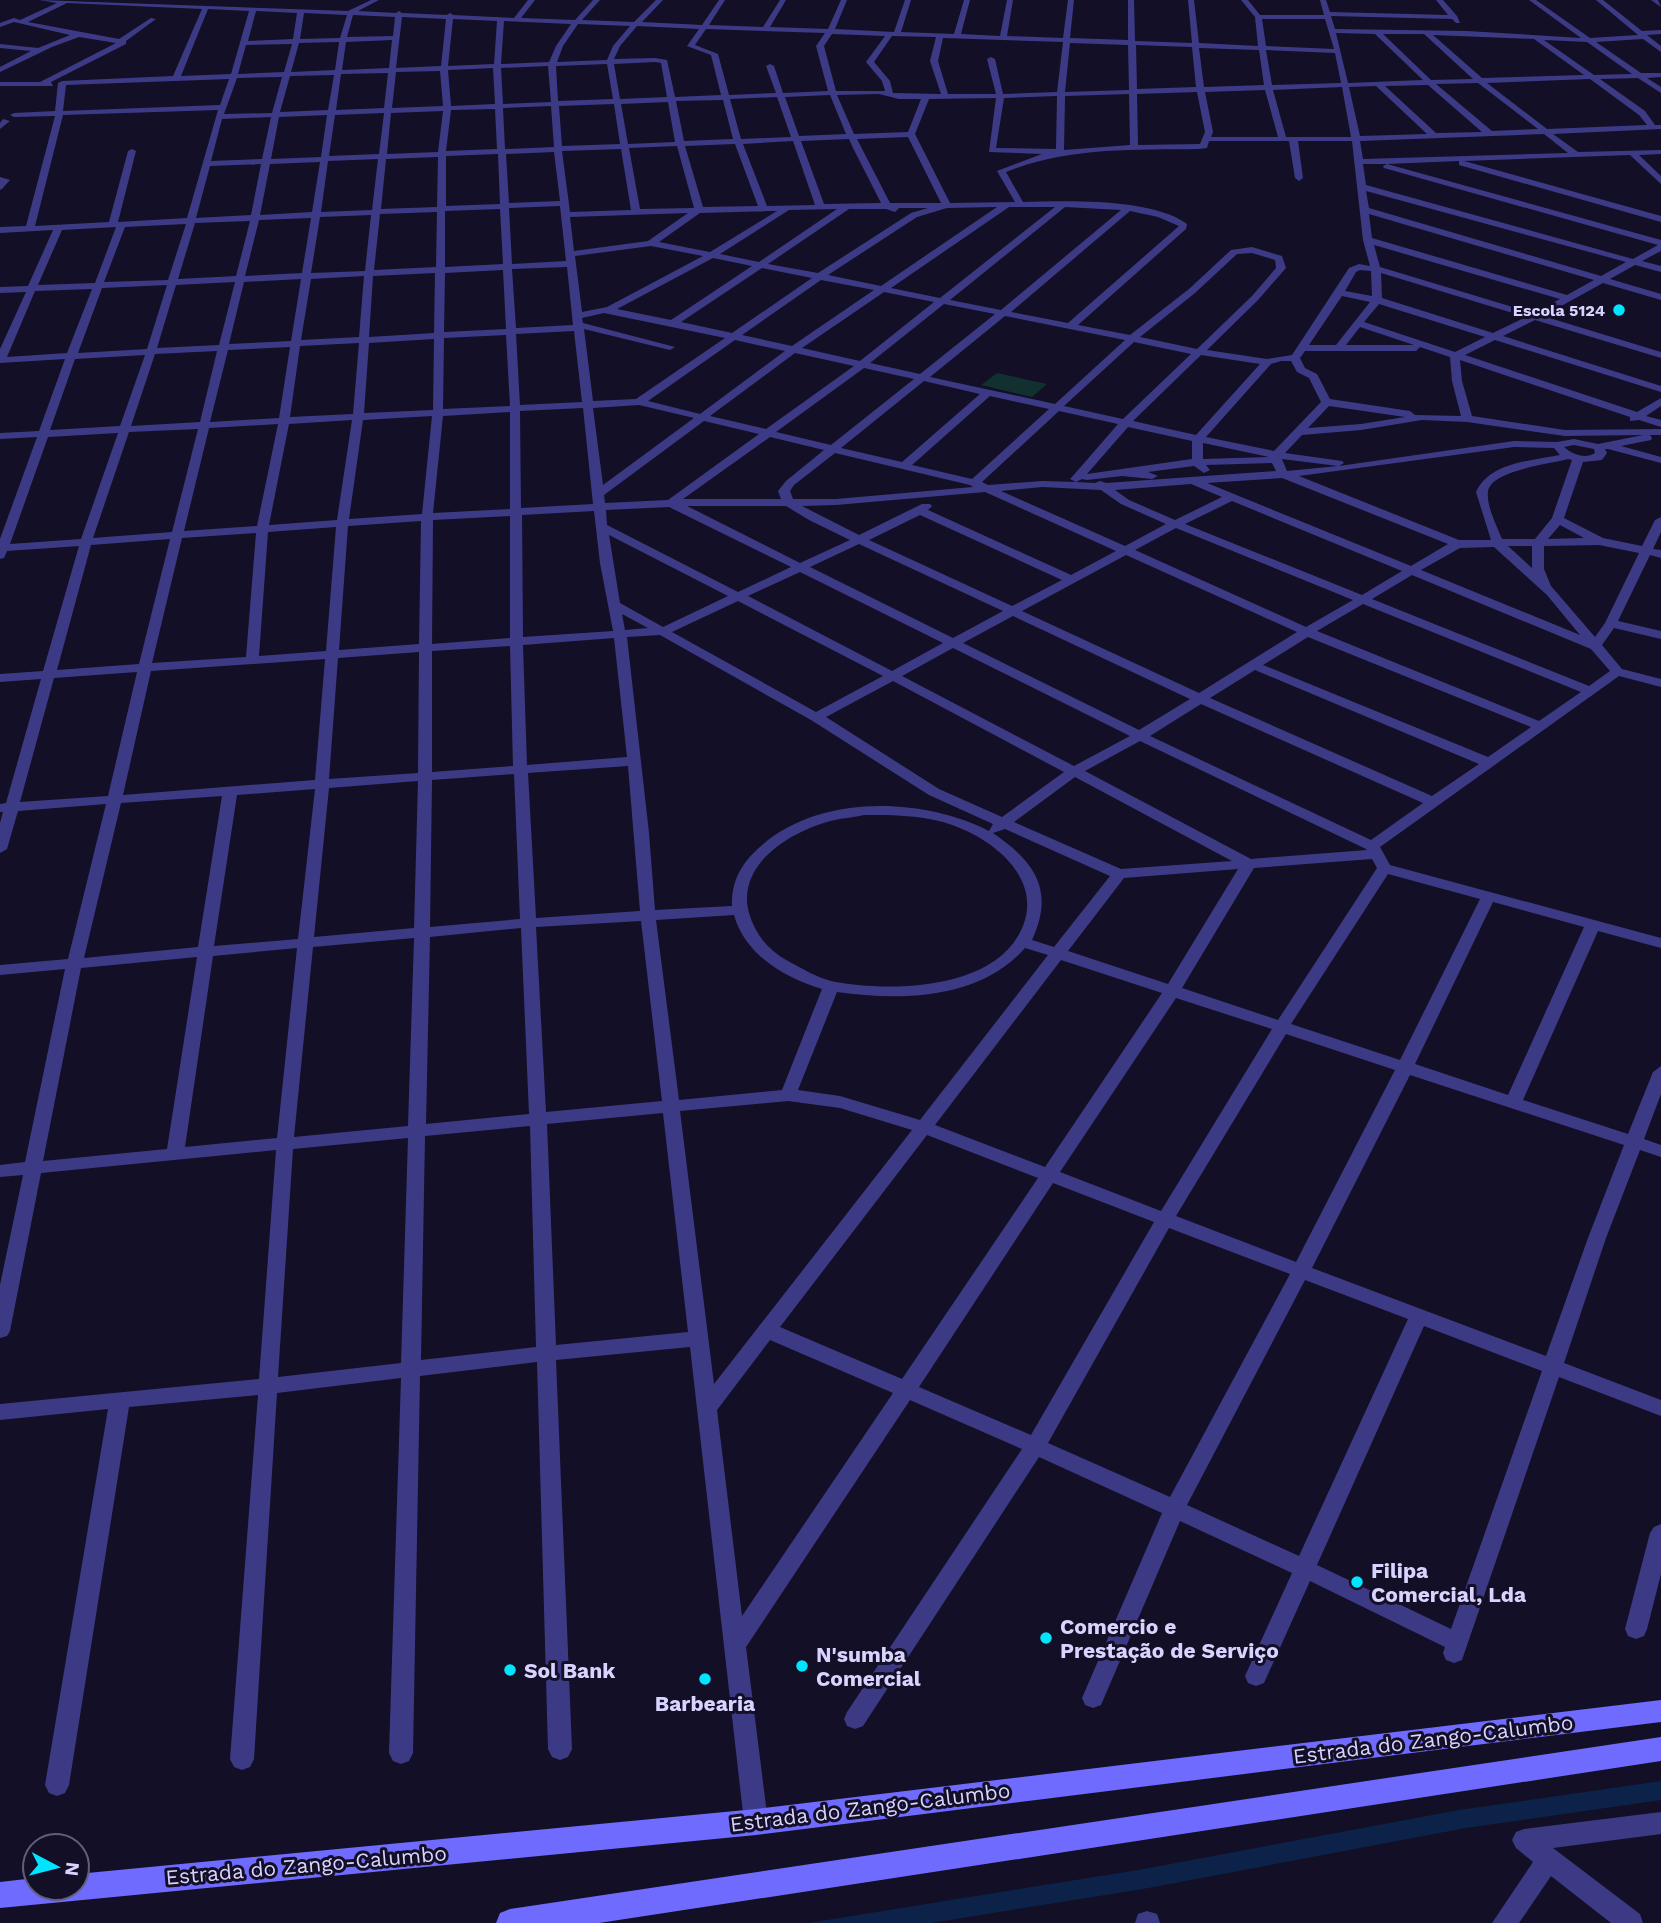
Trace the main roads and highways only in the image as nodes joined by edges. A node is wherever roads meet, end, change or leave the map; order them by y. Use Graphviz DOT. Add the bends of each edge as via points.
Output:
graph roads {
  1 [pos="1661,1711"];
  2 [pos="1661,1749"];
  3 [pos="91,1886"];
  4 [pos="21,1893"];
  5 [pos="0,1895"];
  6 [pos="510,1923"];
  1 -- 3 [label="main road, Estrada do Zango-Calumbo" via="756,1822"];
  2 -- 6 [label="main road"];
  4 -- 5 [label="main road"];
}
